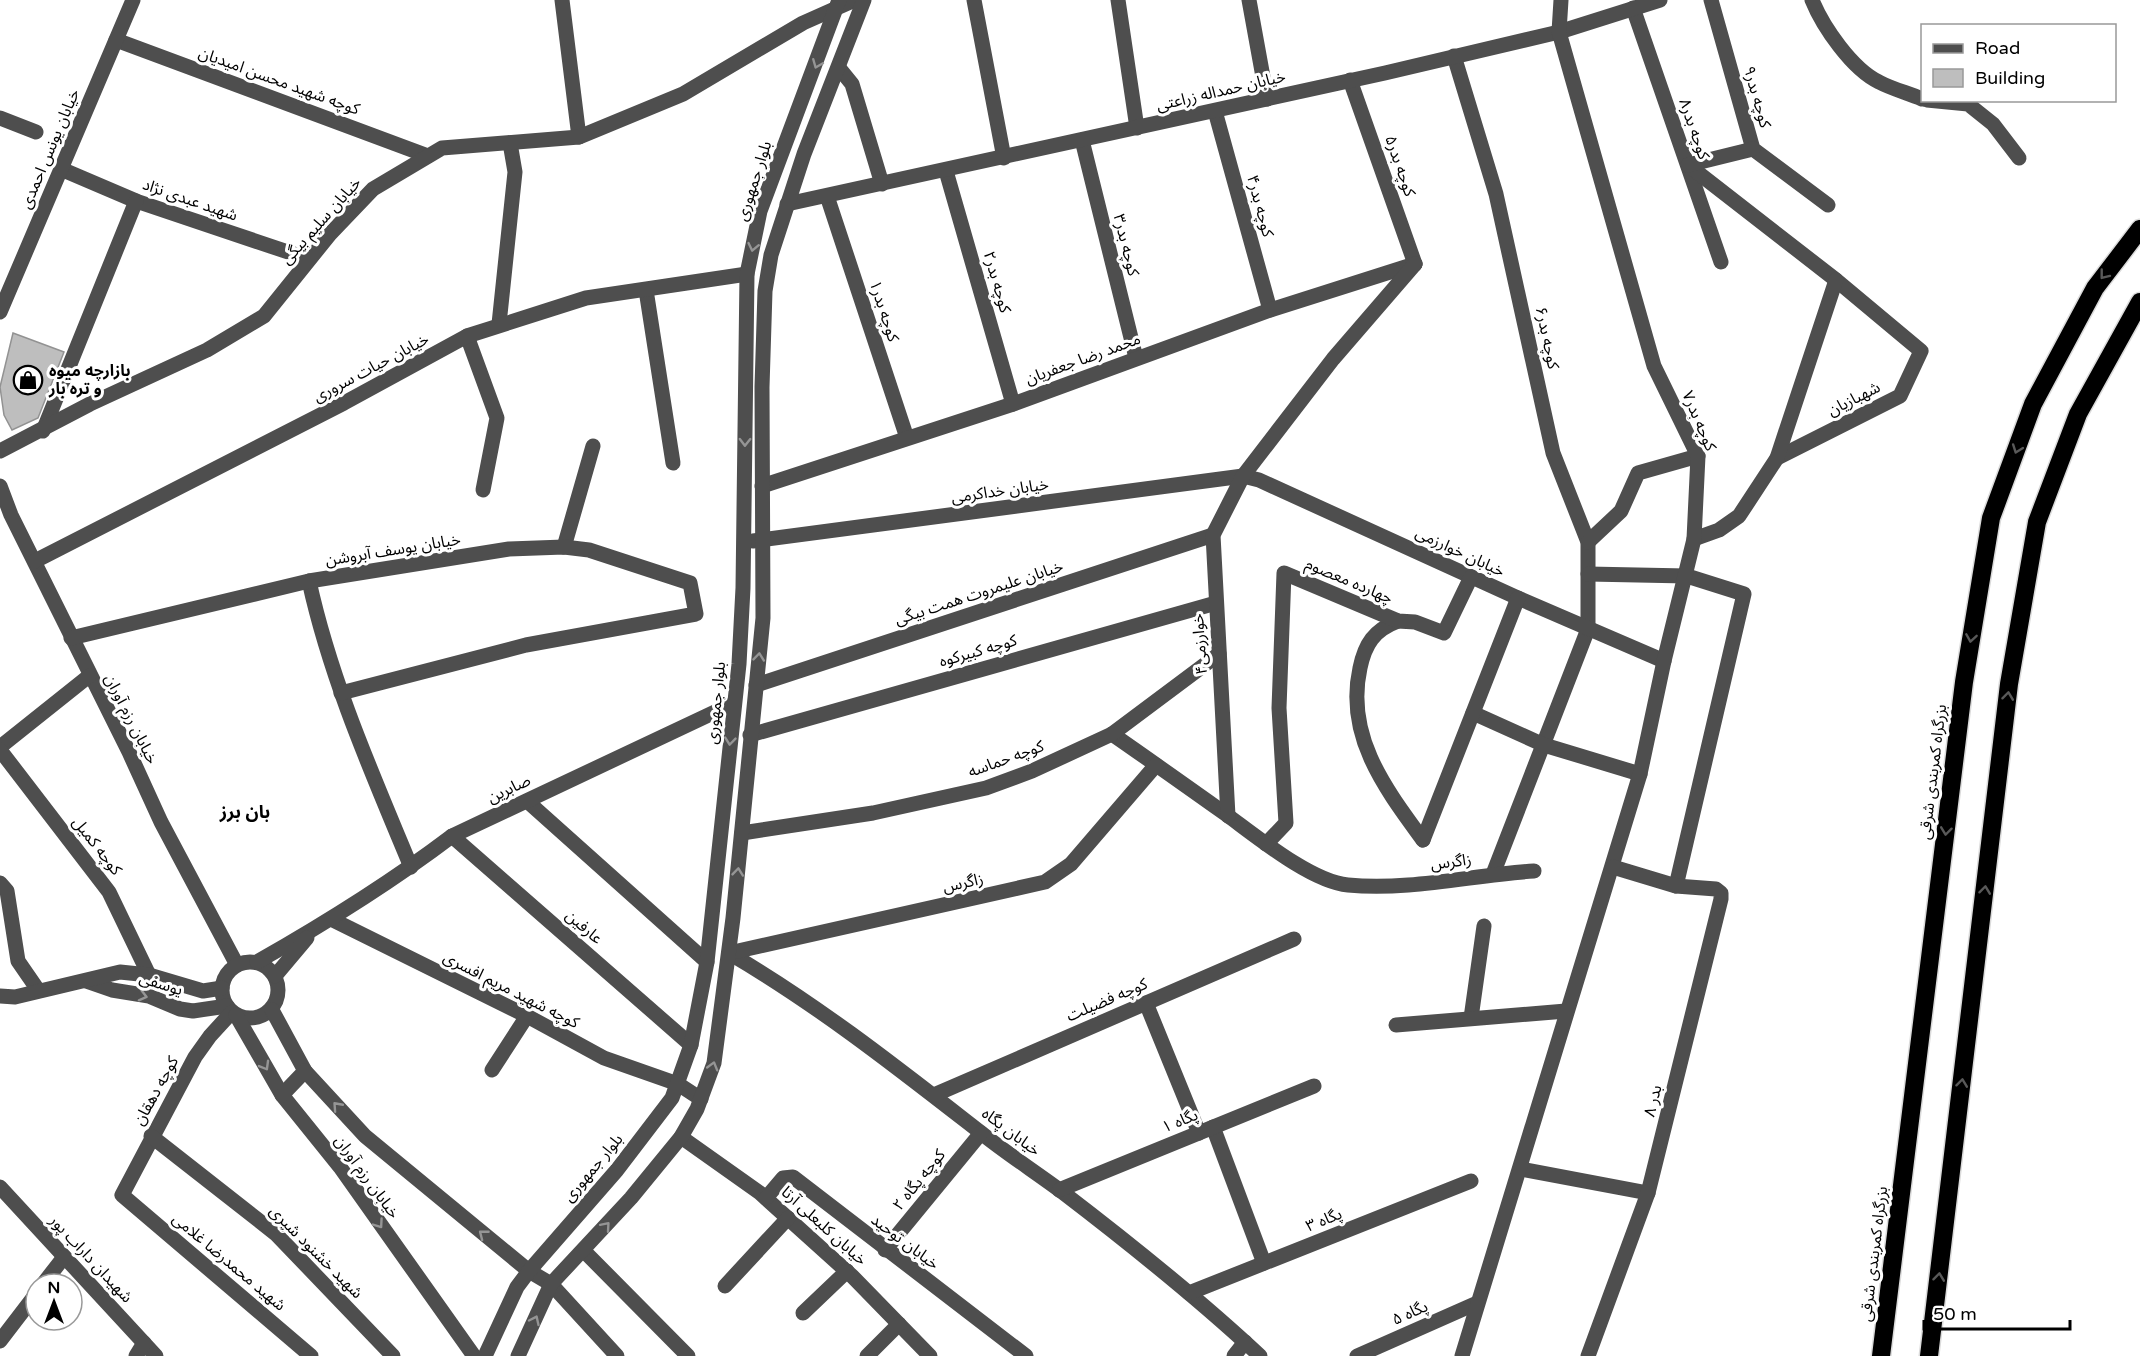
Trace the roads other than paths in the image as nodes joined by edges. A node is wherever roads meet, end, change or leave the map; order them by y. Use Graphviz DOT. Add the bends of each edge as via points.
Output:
graph roads {
  1 [pos="134,0"];
  2 [pos="562,0"];
  3 [pos="855,0"];
  4 [pos="864,0"];
  5 [pos="974,0"];
  6 [pos="1118,0"];
  7 [pos="1249,0"];
  8 [pos="1561,0"];
  9 [pos="1660,0"];
  10 [pos="1711,0"];
  11 [pos="1812,0"];
  12 [pos="838,4"];
  13 [pos="1633,8"];
  14 [pos="1559,32"];
  15 [pos="116,40"];
  16 [pos="1454,56"];
  17 [pos="838,68"];
  18 [pos="1350,80"];
  19 [pos="1921,98"];
  20 [pos="1267,99"];
  21 [pos="1946,102"];
  22 [pos="1215,111"];
  23 [pos="0,118"];
  24 [pos="1137,128"];
  25 [pos="36,132"];
  26 [pos="579,137"];
  27 [pos="1082,140"];
  28 [pos="510,143"];
  29 [pos="1754,149"];
  30 [pos="428,156"];
  31 [pos="1004,158"];
  32 [pos="2019,158"];
  33 [pos="1688,165"];
  34 [pos="62,169"];
  35 [pos="946,171"];
  36 [pos="882,184"];
  37 [pos="827,196"];
  38 [pos="136,201"];
  39 [pos="788,204"];
  40 [pos="1828,205"];
  41 [pos="2140,229"];
  42 [pos="309,259"];
  43 [pos="1721,262"];
  44 [pos="1415,264"];
  45 [pos="747,274"];
  46 [pos="1836,280"];
  47 [pos="646,290"];
  48 [pos="2140,302"];
  49 [pos="1270,310"];
  50 [pos="0,312"];
  51 [pos="499,324"];
  52 [pos="467,336"];
  53 [pos="1136,358"];
  54 [pos="1013,404"];
  55 [pos="43,431"];
  56 [pos="907,438"];
  57 [pos="593,446"];
  58 [pos="0,451"];
  59 [pos="1698,456"];
  60 [pos="1777,458"];
  61 [pos="673,463"];
  62 [pos="1243,476"];
  63 [pos="0,486"];
  64 [pos="762,486"];
  65 [pos="483,490"];
  66 [pos="1213,535"];
  67 [pos="1694,539"];
  68 [pos="744,541"];
  69 [pos="763,541"];
  70 [pos="1588,542"];
  71 [pos="564,547"];
  72 [pos="35,561"];
  73 [pos="1588,574"];
  74 [pos="1687,576"];
  75 [pos="1471,577"];
  76 [pos="309,581"];
  77 [pos="1518,598"];
  78 [pos="1216,603"];
  79 [pos="1398,621"];
  80 [pos="1588,629"];
  81 [pos="71,638"];
  82 [pos="1219,654"];
  83 [pos="1664,661"];
  84 [pos="89,676"];
  85 [pos="756,685"];
  86 [pos="341,693"];
  87 [pos="734,703"];
  88 [pos="1473,713"];
  89 [pos="1112,734"];
  90 [pos="750,735"];
  91 [pos="1544,745"];
  92 [pos="0,748"];
  93 [pos="1156,765"];
  94 [pos="1640,774"];
  95 [pos="526,801"];
  96 [pos="1228,816"];
  97 [pos="742,833"];
  98 [pos="452,836"];
  99 [pos="1266,844"];
  100 [pos="411,867"];
  101 [pos="1613,867"];
  102 [pos="1534,871"];
  103 [pos="1493,874"];
  104 [pos="0,883"];
  105 [pos="1676,886"];
  106 [pos="331,919"];
  107 [pos="1484,926"];
  108 [pos="312,931"];
  109 [pos="1294,939"];
  110 [pos="729,953"];
  111 [pos="256,962"];
  112 [pos="707,962"];
  113 [pos="237,965"];
  114 [pos="149,975"];
  115 [pos="275,976"];
  116 [pos="86,981"];
  117 [pos="222,988"];
  118 [pos="38,990"];
  119 [pos="0,996"];
  120 [pos="1146,1003"];
  121 [pos="272,1010"];
  122 [pos="232,1011"];
  123 [pos="1566,1011"];
  124 [pos="526,1016"];
  125 [pos="1470,1018"];
  126 [pos="1396,1025"];
  127 [pos="691,1045"];
  128 [pos="492,1070"];
  129 [pos="305,1071"];
  130 [pos="678,1084"];
  131 [pos="1314,1086"];
  132 [pos="282,1095"];
  133 [pos="934,1095"];
  134 [pos="701,1099"];
  135 [pos="1206,1130"];
  136 [pos="981,1133"];
  137 [pos="151,1136"];
  138 [pos="681,1137"];
  139 [pos="1521,1169"];
  140 [pos="1471,1181"];
  141 [pos="0,1187"];
  142 [pos="1059,1190"];
  143 [pos="1648,1193"];
  144 [pos="122,1195"];
  145 [pos="766,1198"];
  146 [pos="788,1218"];
  147 [pos="885,1250"];
  148 [pos="584,1251"];
  149 [pos="64,1257"];
  150 [pos="1264,1263"];
  151 [pos="529,1271"];
  152 [pos="847,1271"];
  153 [pos="52,1272"];
  154 [pos="551,1284"];
  155 [pos="725,1286"];
  156 [pos="1190,1293"];
  157 [pos="1477,1303"];
  158 [pos="24,1310"];
  159 [pos="803,1313"];
  160 [pos="899,1324"];
  161 [pos="0,1341"];
  162 [pos="1245,1342"];
  163 [pos="140,1349"];
  164 [pos="156,1356"];
  165 [pos="311,1356"];
  166 [pos="393,1356"];
  167 [pos="474,1356"];
  168 [pos="485,1356"];
  169 [pos="518,1356"];
  170 [pos="617,1356"];
  171 [pos="688,1356"];
  172 [pos="867,1356"];
  173 [pos="930,1356"];
  174 [pos="1026,1356"];
  175 [pos="1234,1356"];
  176 [pos="1260,1356"];
  177 [pos="1358,1356"];
  178 [pos="1462,1356"];
  179 [pos="1588,1356"];
  180 [pos="1881,1356"];
  181 [pos="1929,1356"];
  1 -- 15 [label="street, خیابان یونس احمدی"];
  2 -- 26 [label="street"];
  3 -- 12 [label="street, خیابان سلیم بیگی"];
  4 -- 17 [label="street"];
  5 -- 31 [label="street"];
  6 -- 24 [label="street"];
  7 -- 20 [label="street"];
  8 -- 14 [label="street, کوچه بدر۷"];
  9 -- 13 [label="street, خیابان حمداله زراعتی"];
  10 -- 29 [label="street, کوچه بدر۹"];
  11 -- 19 [label="street" via="1841,47 1862,69 1877,82"];
  12 -- 26 [label="street, خیابان سلیم بیگی" via="683,94"];
  12 -- 45 [label="street, بلوار جمهوری, one-way" via="760,211"];
  13 -- 14 [label="street, خیابان حمداله زراعتی"];
  13 -- 33 [label="street, کوچه بدر۸"];
  14 -- 16 [label="street, خیابان حمداله زراعتی"];
  14 -- 59 [label="street, کوچه بدر۷" via="1654,366"];
  15 -- 30 [label="street, کوچه شهید محسن امیدیان"];
  15 -- 34 [label="street, خیابان یونس احمدی"];
  16 -- 18 [label="street, خیابان حمداله زراعتی"];
  16 -- 70 [label="street, کوچه بدر۶" via="1496,194 1553,453"];
  17 -- 36 [label="street" via="852,84"];
  17 -- 39 [label="street"];
  18 -- 20 [label="street, خیابان حمداله زراعتی"];
  18 -- 44 [label="street, کوچه بدر۵"];
  20 -- 22 [label="street, خیابان حمداله زراعتی"];
  21 -- 32 [label="street" via="1968,104 1993,124"];
  22 -- 24 [label="street, خیابان حمداله زراعتی"];
  22 -- 49 [label="street, کوچه بدر۴"];
  23 -- 25 [label="street"];
  24 -- 27 [label="street, خیابان حمداله زراعتی"];
  26 -- 28 [label="street, خیابان سلیم بیگی"];
  27 -- 31 [label="street, خیابان حمداله زراعتی"];
  27 -- 53 [label="street, کوچه بدر۳"];
  28 -- 30 [label="street, خیابان سلیم بیگی" via="442,148"];
  28 -- 51 [label="street" via="515,172"];
  29 -- 33 [label="street"];
  29 -- 40 [label="street, کوچه بدر۹"];
  30 -- 42 [label="street, خیابان سلیم بیگی" via="373,189"];
  31 -- 35 [label="street, خیابان حمداله زراعتی"];
  33 -- 43 [label="street, کوچه بدر۸"];
  33 -- 46 [label="street"];
  34 -- 38 [label="street, شهید عبدی نژاد"];
  34 -- 50 [label="street, خیابان یونس احمدی"];
  35 -- 36 [label="street, خیابان حمداله زراعتی"];
  35 -- 54 [label="street, کوچه بدر۲"];
  36 -- 37 [label="street, خیابان حمداله زراعتی"];
  37 -- 39 [label="street, خیابان حمداله زراعتی"];
  37 -- 56 [label="street, کوچه بدر۱"];
  38 -- 42 [label="street, شهید عبدی نژاد"];
  38 -- 55 [label="street"];
  39 -- 64 [label="street" via="771,255 765,291"];
  41 -- 180 [label="highway, بزرگراه کمربندی شرقی, one-way" via="2095,288 2033,404 1991,518 1964,682"];
  42 -- 55 [label="street, خیابان سلیم بیگی" via="264,316 207,350 90,404"];
  44 -- 49 [label="street, محمد رضا جعفریان"];
  44 -- 62 [label="street, خوارزمی۴" via="1333,359"];
  45 -- 47 [label="street, خیابان حیات سروری"];
  45 -- 68 [label="street, بلوار جمهوری, one-way"];
  46 -- 60 [label="street"];
  46 -- 60 [label="street, شهبازیان" via="1921,351 1900,396"];
  47 -- 51 [label="street, خیابان حیات سروری" via="586,298"];
  47 -- 61 [label="street"];
  181 -- 48 [label="highway, one-way" via="2009,684 2037,522 2078,414"];
  49 -- 53 [label="street, محمد رضا جعفریان"];
  51 -- 52 [label="street, خیابان حیات سروری"];
  52 -- 65 [label="street" via="497,418"];
  52 -- 72 [label="street, خیابان حیات سروری" via="344,404"];
  53 -- 54 [label="street, محمد رضا جعفریان"];
  54 -- 56 [label="street, محمد رضا جعفریان"];
  55 -- 58 [label="street, خیابان سلیم بیگی"];
  56 -- 64 [label="street, محمد رضا جعفریان"];
  57 -- 71 [label="street"];
  59 -- 67 [label="street, کوچه بدر۷"];
  59 -- 70 [label="street" via="1638,473 1621,511"];
  60 -- 67 [label="street" via="1739,516 1719,530"];
  62 -- 66 [label="street, خوارزمی۴"];
  62 -- 69 [label="street, خیابان خداکرمی"];
  62 -- 75 [label="street, خیابان خوارزمی"];
  63 -- 72 [label="street, خیابان رزم آوران"];
  64 -- 69 [label="street"];
  66 -- 78 [label="street, خوارزمی۴"];
  66 -- 85 [label="street, خیابان علیمروت همت بیگی"];
  67 -- 74 [label="street, کوچه بدر۷"];
  68 -- 69 [label="street, خیابان خداکرمی"];
  68 -- 87 [label="street, بلوار جمهوری"];
  85 -- 69 [label="street, one-way" via="763,618"];
  70 -- 73 [label="street, کوچه بدر۶"];
  71 -- 76 [label="street, خیابان یوسف آبروشن" via="508,549"];
  71 -- 86 [label="street, خیابان یوسف آبروشن" via="590,550 690,583 696,614 526,645"];
  72 -- 81 [label="street, خیابان رزم آوران"];
  73 -- 74 [label="street"];
  73 -- 80 [label="street, کوچه بدر۶"];
  74 -- 83 [label="street, کوچه بدر۷"];
  74 -- 105 [label="street" via="1744,594"];
  75 -- 77 [label="street, خیابان خوارزمی"];
  75 -- 79 [label="street, چهارده معصوم" via="1444,633 1415,622"];
  76 -- 81 [label="street, خیابان یوسف آبروشن"];
  76 -- 86 [label="street"];
  77 -- 80 [label="street, خیابان خوارزمی"];
  77 -- 88 [label="street"];
  78 -- 82 [label="street, خوارزمی۴"];
  78 -- 90 [label="street, کوچه کبیرکوه"];
  79 -- 88 [label="street" via="1381,627 1363,653 1357,678 1358,728 1389,794 1423,840"];
  79 -- 99 [label="street, چهارده معصوم" via="1284,573 1279,708 1286,823"];
  80 -- 83 [label="street, خیابان خوارزمی"];
  80 -- 91 [label="street"];
  81 -- 84 [label="street, خیابان رزم آوران"];
  82 -- 89 [label="street, کوچه حماسه"];
  82 -- 96 [label="street, خوارزمی۴"];
  83 -- 94 [label="street, کوچه بدر۷"];
  84 -- 92 [label="street"];
  84 -- 113 [label="street, خیابان رزم آوران"];
  85 -- 90 [label="street"];
  86 -- 100 [label="street"];
  87 -- 95 [label="street, صابرین"];
  87 -- 112 [label="street, بلوار جمهوری, one-way"];
  88 -- 91 [label="street"];
  89 -- 93 [label="street, زاگرس"];
  89 -- 97 [label="street, کوچه حماسه" via="986,788 873,813"];
  90 -- 97 [label="street"];
  91 -- 94 [label="street"];
  91 -- 103 [label="street"];
  92 -- 114 [label="street, کوچه کمیل" via="109,892"];
  93 -- 96 [label="street, زاگرس"];
  93 -- 110 [label="street, زاگرس" via="1071,864 1045,882"];
  94 -- 101 [label="street, کوچه بدر۷"];
  95 -- 98 [label="street, صابرین"];
  95 -- 112 [label="street"];
  96 -- 99 [label="street, زاگرس"];
  110 -- 97 [label="street, one-way"];
  98 -- 100 [label="street, صابرین"];
  98 -- 127 [label="street, عارفین"];
  99 -- 103 [label="street, زاگرس" via="1328,881 1348,885 1451,882"];
  100 -- 106 [label="street, صابرین"];
  101 -- 105 [label="street"];
  101 -- 123 [label="street, کوچه بدر۷"];
  102 -- 103 [label="street, زاگرس"];
  104 -- 118 [label="street" via="7,891 18,962"];
  105 -- 143 [label="street, بدر ۸" via="1716,889 1721,899"];
  106 -- 108 [label="street, صابرین"];
  106 -- 124 [label="street, کوچه شهید مریم افسری"];
  107 -- 125 [label="street"];
  108 -- 111 [label="street, صابرین"];
  108 -- 115 [label="street, صابرین"];
  109 -- 120 [label="street, کوچه فضیلت"];
  110 -- 133 [label="street, خیابان پگاه" via="776,980"];
  134 -- 110 [label="street, one-way" via="714,1063"];
  111 -- 113 [label="street"];
  111 -- 115 [label="street" via="268,967"];
  112 -- 127 [label="street, بلوار جمهوری"];
  113 -- 117 [label="street" via="229,971"];
  114 -- 116 [label="street, یوسفی" via="120,972"];
  114 -- 117 [label="street, یوسفی" via="203,991"];
  115 -- 121 [label="street" via="278,999"];
  116 -- 118 [label="street, یوسفی"];
  116 -- 122 [label="street, یوسفی, one-way" via="148,996 180,1009"];
  117 -- 122 [label="street"];
  118 -- 119 [label="street, یوسفی" via="15,997"];
  120 -- 133 [label="street, کوچه فضیلت"];
  120 -- 135 [label="street"];
  121 -- 122 [label="street" via="248,1019"];
  121 -- 129 [label="street, خیابان رزم آوران"];
  122 -- 132 [label="street, خیابان رزم آوران, one-way"];
  122 -- 137 [label="street, کوچه دهقان" via="195,1056"];
  123 -- 125 [label="street"];
  123 -- 139 [label="street, کوچه بدر۷"];
  124 -- 128 [label="street"];
  124 -- 130 [label="street, کوچه شهید مریم افسری" via="604,1058"];
  125 -- 126 [label="street"];
  127 -- 130 [label="street, بلوار جمهوری"];
  129 -- 132 [label="street"];
  151 -- 129 [label="street, خیابان رزم آوران, one-way" via="365,1137"];
  130 -- 134 [label="street, کوچه شهید مریم افسری"];
  130 -- 151 [label="street, بلوار جمهوری" via="672,1098 617,1170"];
  131 -- 135 [label="street, پگاه ۱"];
  132 -- 167 [label="street, خیابان رزم آوران, one-way" via="340,1167"];
  133 -- 136 [label="street, خیابان پگاه"];
  134 -- 138 [label="street"];
  135 -- 142 [label="street, پگاه ۱"];
  135 -- 150 [label="street"];
  136 -- 142 [label="street, خیابان پگاه"];
  136 -- 147 [label="street, کوچه پگاه ۲"];
  137 -- 144 [label="street, کوچه دهقان"];
  137 -- 166 [label="street, شهید خشنود شیری" via="276,1234"];
  138 -- 145 [label="street, خیابان کلبعلی آرتا"];
  148 -- 138 [label="street, one-way"];
  139 -- 143 [label="street"];
  139 -- 157 [label="street, کوچه بدر۷"];
  140 -- 150 [label="street, پگاه ۳"];
  141 -- 149 [label="street, شهیدان داراب پور"];
  142 -- 156 [label="street, خیابان پگاه"];
  143 -- 179 [label="street, بدر ۸"];
  144 -- 165 [label="street, شهید محمدرضا غلامی"];
  145 -- 146 [label="street, خیابان کلبعلی آرتا"];
  145 -- 147 [label="street, خیابان توحید" via="783,1178 793,1177"];
  146 -- 152 [label="street, خیابان کلبعلی آرتا"];
  146 -- 155 [label="street"];
  147 -- 174 [label="street, خیابان توحید"];
  148 -- 154 [label="street"];
  148 -- 171 [label="street"];
  149 -- 153 [label="street"];
  149 -- 163 [label="street, شهیدان داراب پور"];
  150 -- 156 [label="street, پگاه ۳"];
  151 -- 154 [label="street, خیابان رزم آوران"];
  151 -- 168 [label="street, بلوار جمهوری"];
  152 -- 159 [label="street"];
  152 -- 160 [label="street, خیابان کلبعلی آرتا"];
  169 -- 154 [label="street, one-way"];
  154 -- 170 [label="street, خیابان رزم آوران"];
  156 -- 162 [label="street, خیابان پگاه"];
  157 -- 177 [label="street, پگاه ۵"];
  157 -- 178 [label="street, کوچه بدر۷"];
  158 -- 161 [label="street"];
  160 -- 172 [label="street"];
  160 -- 173 [label="street, خیابان کلبعلی آرتا"];
  162 -- 175 [label="street"];
  162 -- 176 [label="street, خیابان پگاه"];
  163 -- 164 [label="street, شهیدان داراب پور"];
}
